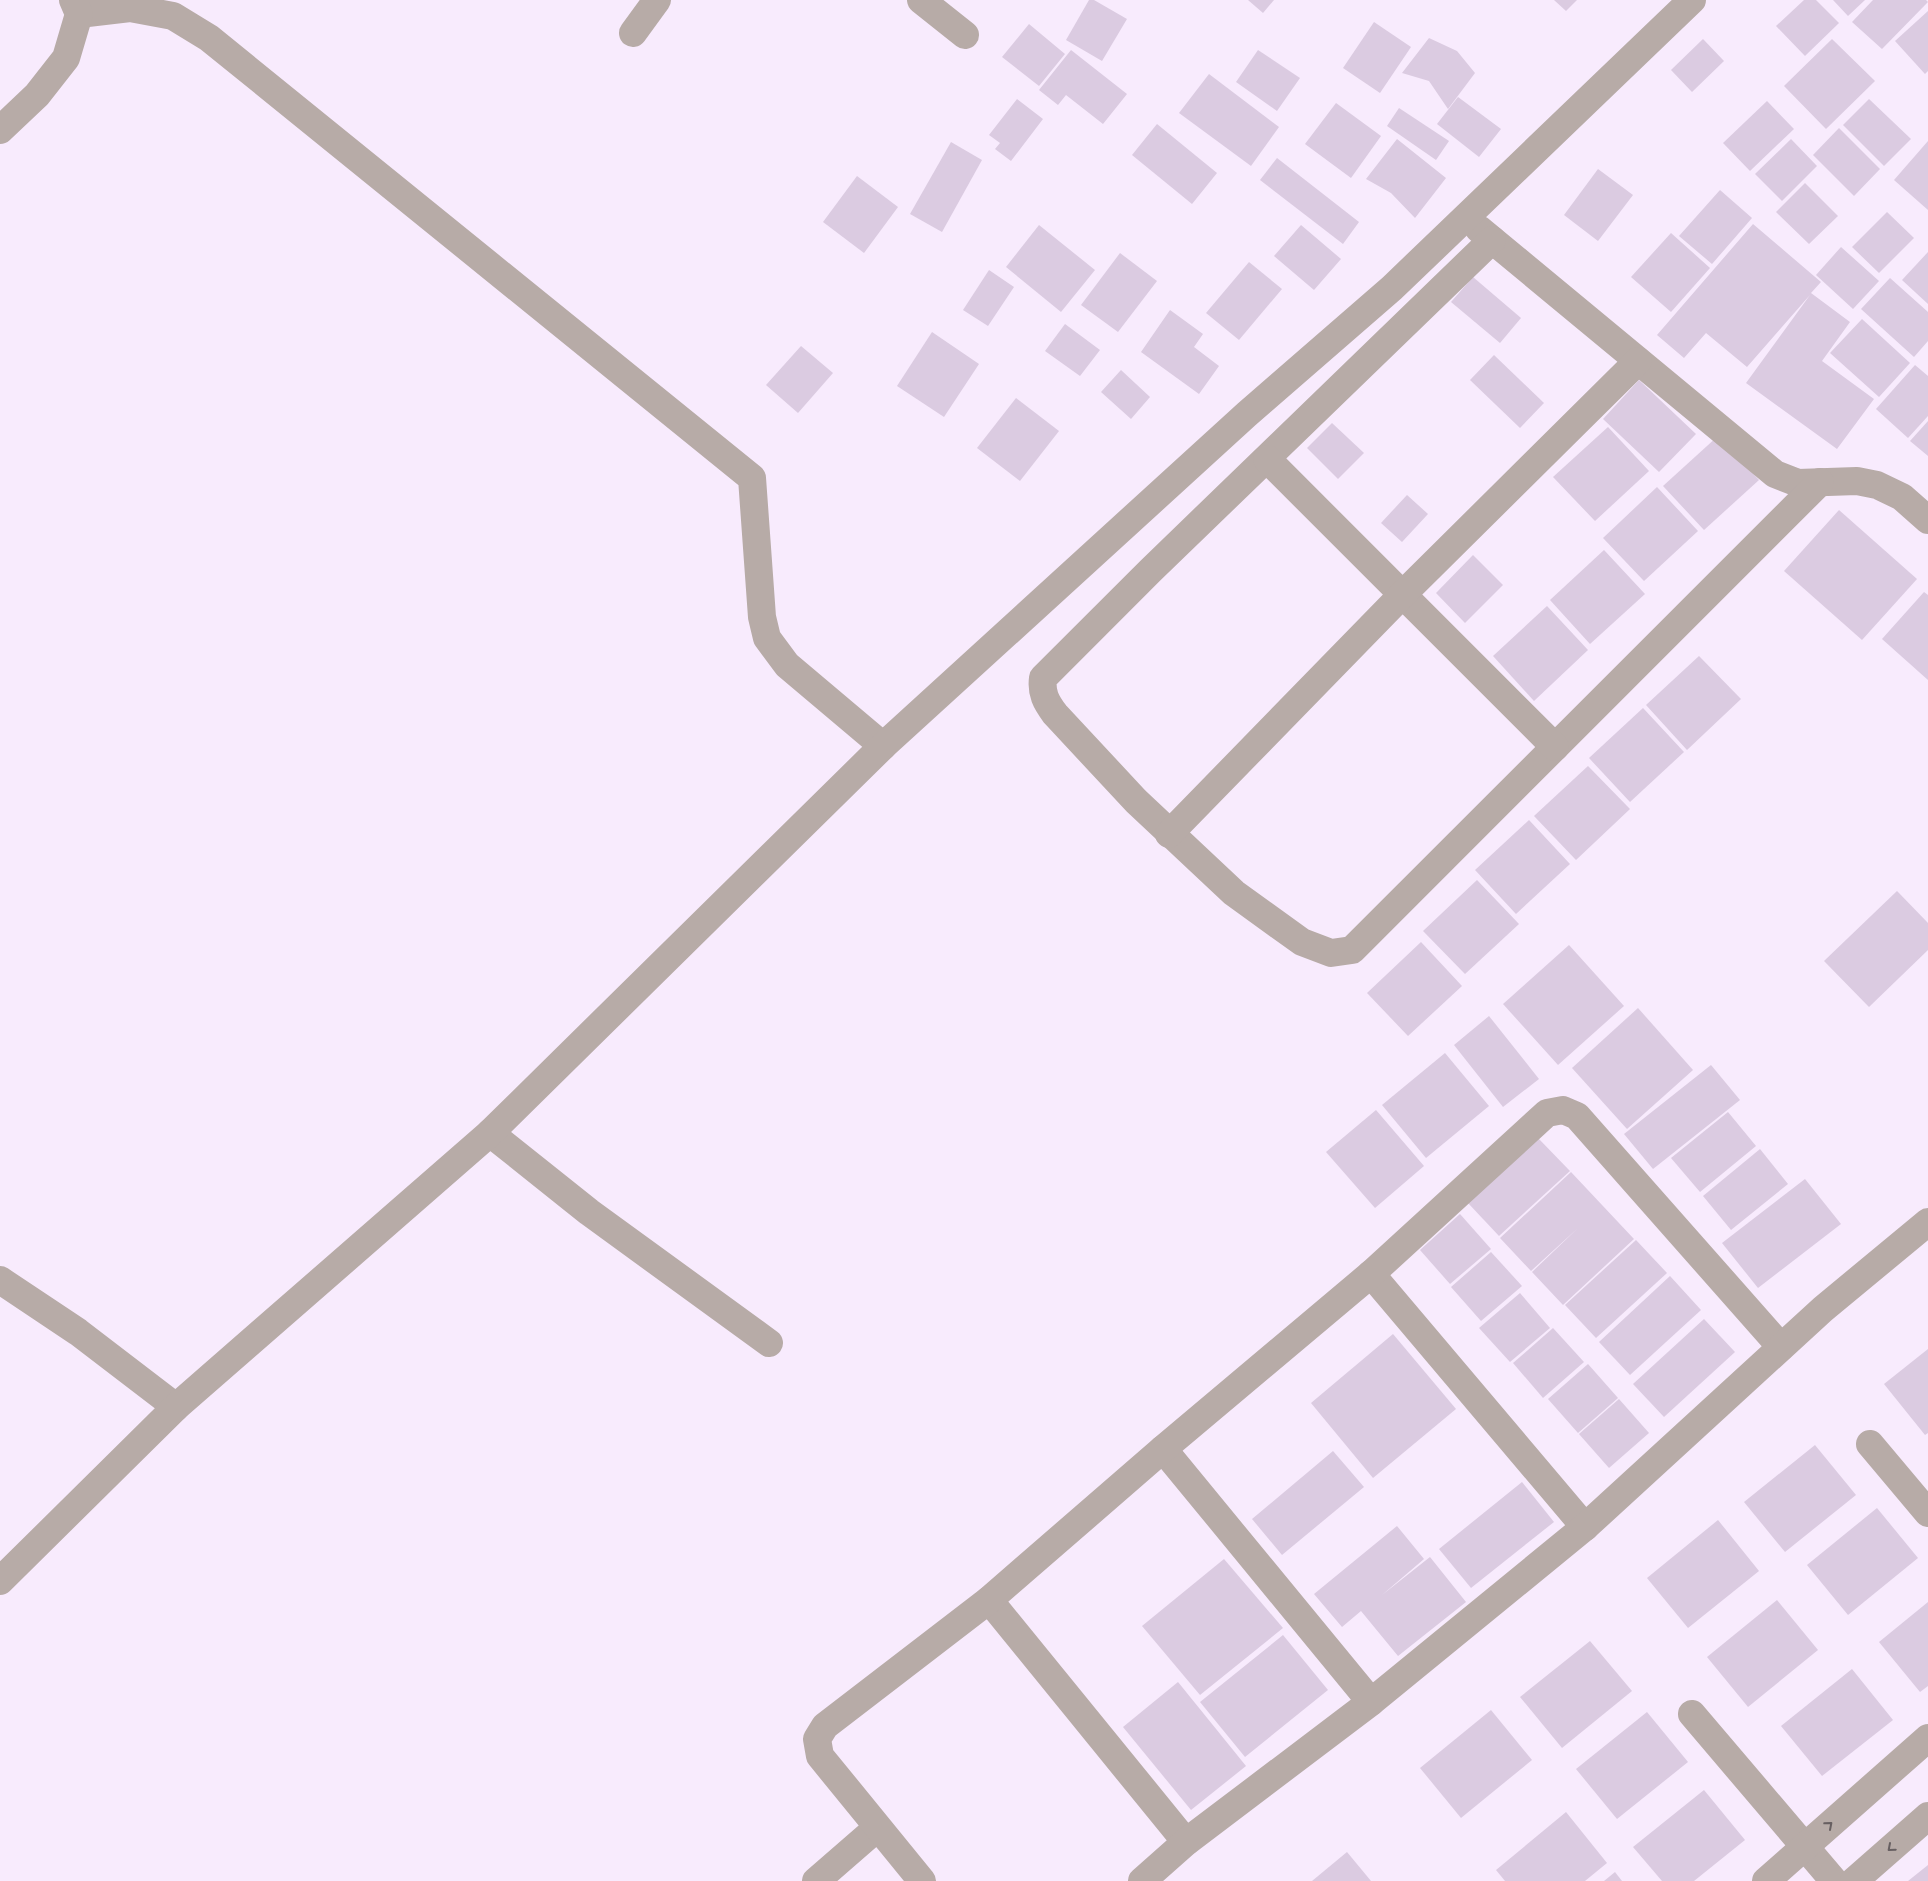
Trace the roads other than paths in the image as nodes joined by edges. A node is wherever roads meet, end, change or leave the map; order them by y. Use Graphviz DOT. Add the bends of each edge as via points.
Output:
graph roads {
  1 [pos="657,0"];
  2 [pos="921,0"];
  3 [pos="1692,0"];
  4 [pos="76,7"];
  5 [pos="632,33"];
  6 [pos="966,35"];
  7 [pos="0,130"];
  8 [pos="1465,219"];
  9 [pos="1492,240"];
  10 [pos="1638,361"];
  11 [pos="1267,459"];
  12 [pos="1820,482"];
  13 [pos="1928,520"];
  14 [pos="1402,595"];
  15 [pos="883,746"];
  16 [pos="1555,747"];
  17 [pos="1169,834"];
  18 [pos="490,1133"];
  19 [pos="1928,1222"];
  20 [pos="1371,1274"];
  21 [pos="0,1280"];
  22 [pos="769,1343"];
  23 [pos="1781,1347"];
  24 [pos="176,1408"];
  25 [pos="1870,1444"];
  26 [pos="1163,1449"];
  27 [pos="1928,1513"];
  28 [pos="1584,1527"];
  29 [pos="0,1581"];
  30 [pos="989,1600"];
  31 [pos="1371,1702"];
  32 [pos="1692,1714"];
  33 [pos="1928,1738"];
  34 [pos="1928,1816"];
  35 [pos="877,1828"];
  36 [pos="1186,1842"];
  37 [pos="1805,1847"];
  38 [pos="1768,1880"];
  39 [pos="816,1881"];
  40 [pos="922,1881"];
  41 [pos="1142,1881"];
  42 [pos="1834,1881"];
  43 [pos="1854,1881"];
  1 -- 5 [label="street"];
  2 -- 6 [label="street"];
  3 -- 8 [label="street"];
  4 -- 7 [label="street" via="66,58 38,95"];
  4 -- 15 [label="street" via="130,8 173,16 209,38 752,478 762,617 767,638 787,665"];
  8 -- 9 [label="street"];
  8 -- 15 [label="street"];
  9 -- 10 [label="street"];
  9 -- 11 [label="street"];
  10 -- 12 [label="street" via="1775,474 1798,483"];
  10 -- 14 [label="street"];
  11 -- 14 [label="street"];
  11 -- 17 [label="street" via="1044,678 1042,688 1046,702 1055,714"];
  12 -- 13 [label="street" via="1857,481 1877,485 1902,497"];
  12 -- 16 [label="street"];
  14 -- 16 [label="street"];
  14 -- 17 [label="street"];
  15 -- 18 [label="street"];
  16 -- 17 [label="street" via="1352,950 1330,953 1302,942 1234,892"];
  18 -- 22 [label="street" via="589,1212"];
  18 -- 24 [label="street"];
  19 -- 23 [label="street"];
  20 -- 23 [label="street" via="1547,1113 1563,1110 1577,1116"];
  20 -- 26 [label="street"];
  20 -- 28 [label="street"];
  21 -- 24 [label="street" via="78,1332"];
  23 -- 28 [label="street"];
  24 -- 29 [label="street"];
  25 -- 27 [label="street"];
  26 -- 30 [label="street"];
  26 -- 31 [label="street"];
  28 -- 31 [label="street"];
  30 -- 35 [label="street" via="825,1726 817,1739 820,1756"];
  30 -- 36 [label="street"];
  31 -- 36 [label="street"];
  32 -- 37 [label="street"];
  37 -- 33 [label="street, one-way"];
  34 -- 43 [label="street, one-way"];
  35 -- 39 [label="street"];
  35 -- 40 [label="street"];
  36 -- 41 [label="street"];
  37 -- 38 [label="street"];
  37 -- 42 [label="street"];
}
